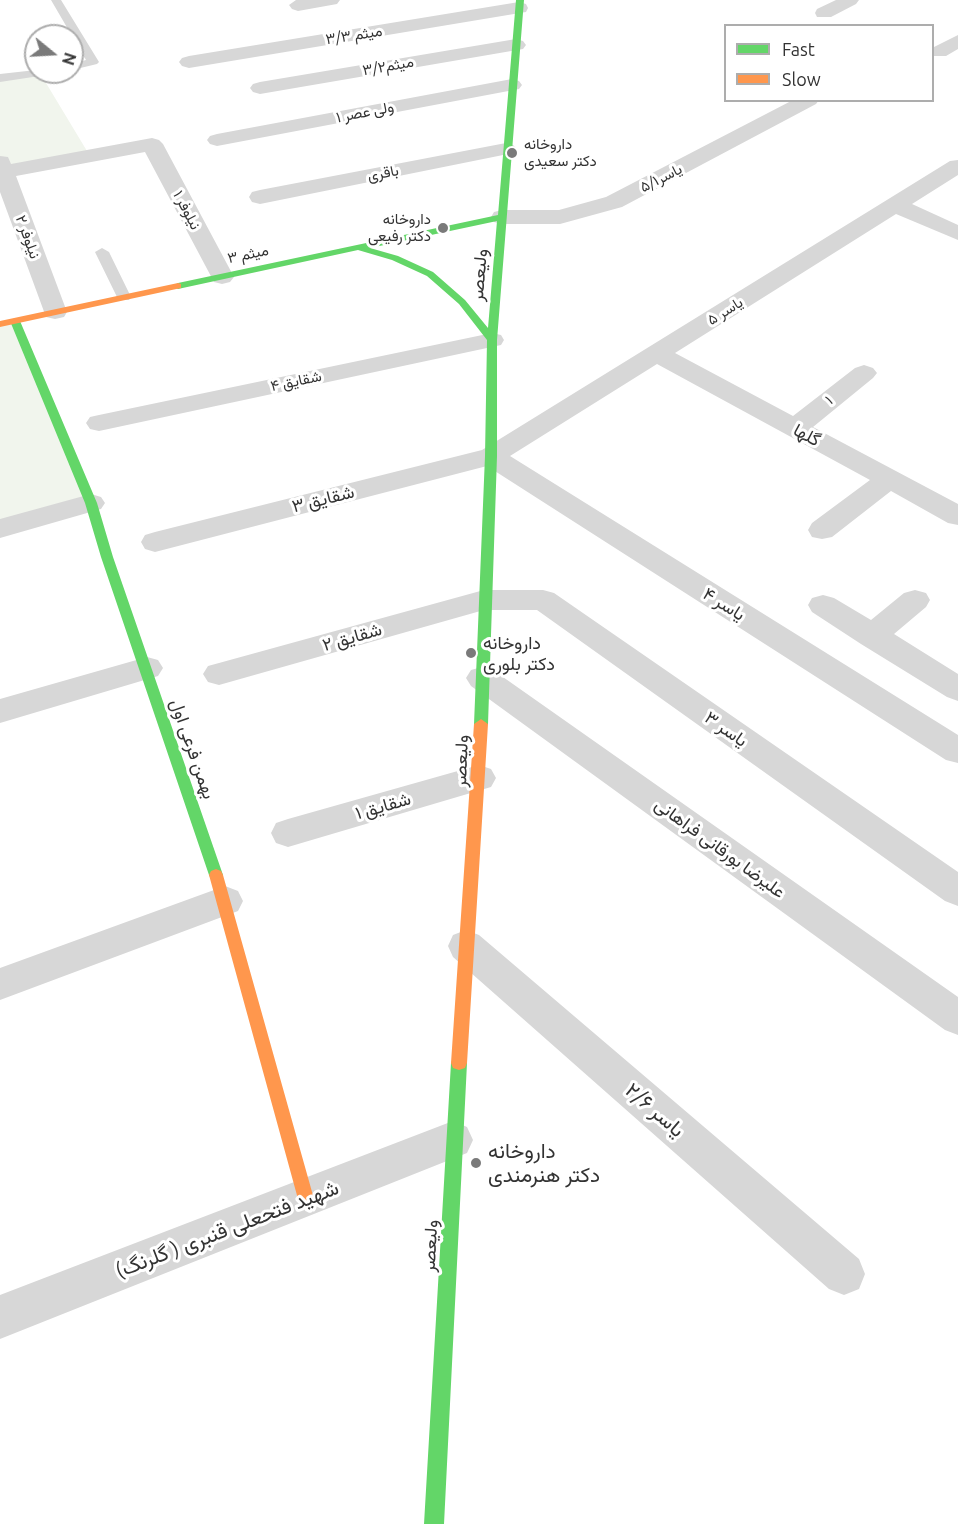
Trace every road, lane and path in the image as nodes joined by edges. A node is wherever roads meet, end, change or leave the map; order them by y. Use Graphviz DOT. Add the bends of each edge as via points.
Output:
graph roads {
  1 [pos="56,0"];
  2 [pos="331,0"];
  3 [pos="850,0"];
  4 [pos="520,4"];
  5 [pos="298,5"];
  6 [pos="824,14"];
  7 [pos="70,24"];
  8 [pos="958,41"];
  9 [pos="516,45"];
  10 [pos="84,47"];
  11 [pos="939,52"];
  12 [pos="189,62"];
  13 [pos="84,64"];
  14 [pos="24,75"];
  15 [pos="0,78"];
  16 [pos="512,85"];
  17 [pos="260,88"];
  18 [pos="805,102"];
  19 [pos="217,140"];
  20 [pos="506,148"];
  21 [pos="958,166"];
  22 [pos="2,167"];
  23 [pos="260,197"];
  24 [pos="895,205"];
  25 [pos="502,218"];
  26 [pos="958,233"];
  27 [pos="358,248"];
  28 [pos="102,252"];
  29 [pos="222,277"];
  30 [pos="124,297"];
  31 [pos="55,312"];
  32 [pos="15,321"];
  33 [pos="0,324"];
  34 [pos="492,340"];
  35 [pos="656,353"];
  36 [pos="864,373"];
  37 [pos="99,423"];
  38 [pos="795,428"];
  39 [pos="491,456"];
  40 [pos="889,479"];
  41 [pos="91,503"];
  42 [pos="958,516"];
  43 [pos="0,529"];
  44 [pos="822,530"];
  45 [pos="155,542"];
  46 [pos="484,600"];
  47 [pos="915,600"];
  48 [pos="823,605"];
  49 [pos="872,636"];
  50 [pos="147,668"];
  51 [pos="927,670"];
  52 [pos="219,674"];
  53 [pos="482,678"];
  54 [pos="958,689"];
  55 [pos="884,705"];
  56 [pos="0,711"];
  57 [pos="958,751"];
  58 [pos="478,778"];
  59 [pos="288,833"];
  60 [pos="958,891"];
  61 [pos="225,901"];
  62 [pos="466,946"];
  63 [pos="0,984"];
  64 [pos="958,1018"];
  65 [pos="453,1140"];
  66 [pos="306,1199"];
  67 [pos="844,1275"];
  68 [pos="0,1317"];
  69 [pos="434,1524"];
  1 -- 7 [label="lane"];
  2 -- 5 [label="street"];
  3 -- 6 [label="street"];
  4 -- 9 [label="main road, ولیعصر"];
  4 -- 12 [label="street, میثم ۳/۳"];
  8 -- 11 [label="street"];
  9 -- 16 [label="main road, ولیعصر"];
  9 -- 17 [label="street, میثم۳/۲"];
  10 -- 13 [label="lane" via="93,62"];
  14 -- 15 [label="lane"];
  16 -- 19 [label="street, ولی عصر ۱"];
  16 -- 20 [label="main road, ولیعصر"];
  18 -- 25 [label="street, یاسر۵/۱" via="614,202 560,218"];
  20 -- 23 [label="street, باقری"];
  20 -- 25 [label="main road, ولیعصر"];
  21 -- 24 [label="street, یاسر ۵"];
  22 -- 29 [label="street, نیلوفر ۱" via="152,144"];
  22 -- 31 [label="street, نیلوفر ۲"];
  24 -- 26 [label="street"];
  24 -- 35 [label="street, یاسر ۵"];
  25 -- 27 [label="main road, میثم ۳"];
  25 -- 34 [label="main road, ولیعصر"];
  27 -- 29 [label="main road, میثم ۳"];
  27 -- 34 [label="main road" via="395,258 430,274 462,302"];
  28 -- 30 [label="lane"];
  29 -- 30 [label="main road, میثم ۳"];
  30 -- 31 [label="main road, میثم ۳"];
  31 -- 32 [label="main road, میثم ۳"];
  32 -- 33 [label="main road, میثم ۳"];
  32 -- 41 [label="main road, بهمن فرعی اول"];
  34 -- 37 [label="street, شقایق ۴"];
  34 -- 39 [label="main road, ولیعصر"];
  35 -- 38 [label="street, گلها"];
  35 -- 39 [label="street, یاسر ۵"];
  36 -- 38 [label="street, ۱"];
  38 -- 40 [label="street, گلها"];
  39 -- 45 [label="street, شقایق ۳"];
  39 -- 46 [label="main road, ولیعصر"];
  39 -- 55 [label="street, یاسر ۴"];
  40 -- 42 [label="street, گلها"];
  40 -- 44 [label="street"];
  41 -- 43 [label="street"];
  41 -- 50 [label="main road, بهمن فرعی اول"];
  46 -- 52 [label="street, شقایق ۲"];
  46 -- 53 [label="main road, ولیعصر"];
  46 -- 60 [label="street, یاسر ۳" via="543,600"];
  47 -- 49 [label="street"];
  48 -- 49 [label="street"];
  49 -- 51 [label="street"];
  50 -- 56 [label="street"];
  50 -- 61 [label="main road, بهمن فرعی اول"];
  51 -- 54 [label="street"];
  51 -- 55 [label="street"];
  53 -- 58 [label="main road, ولیعصر"];
  53 -- 64 [label="street, علیرضا بورقانی فراهانی"];
  55 -- 57 [label="street, یاسر ۴"];
  58 -- 59 [label="street, شقایق ۱"];
  58 -- 62 [label="main road, ولیعصر"];
  61 -- 63 [label="street"];
  61 -- 66 [label="main road, بهمن فرعی اول"];
  62 -- 65 [label="main road, ولیعصر"];
  62 -- 67 [label="street, یاسر ۲/۶"];
  65 -- 66 [label="street, شهید فتحعلی قنبری ( گلرنگ)"];
  65 -- 69 [label="main road, ولیعصر"];
  66 -- 68 [label="street, شهید فتحعلی قنبری ( گلرنگ)"];
}
